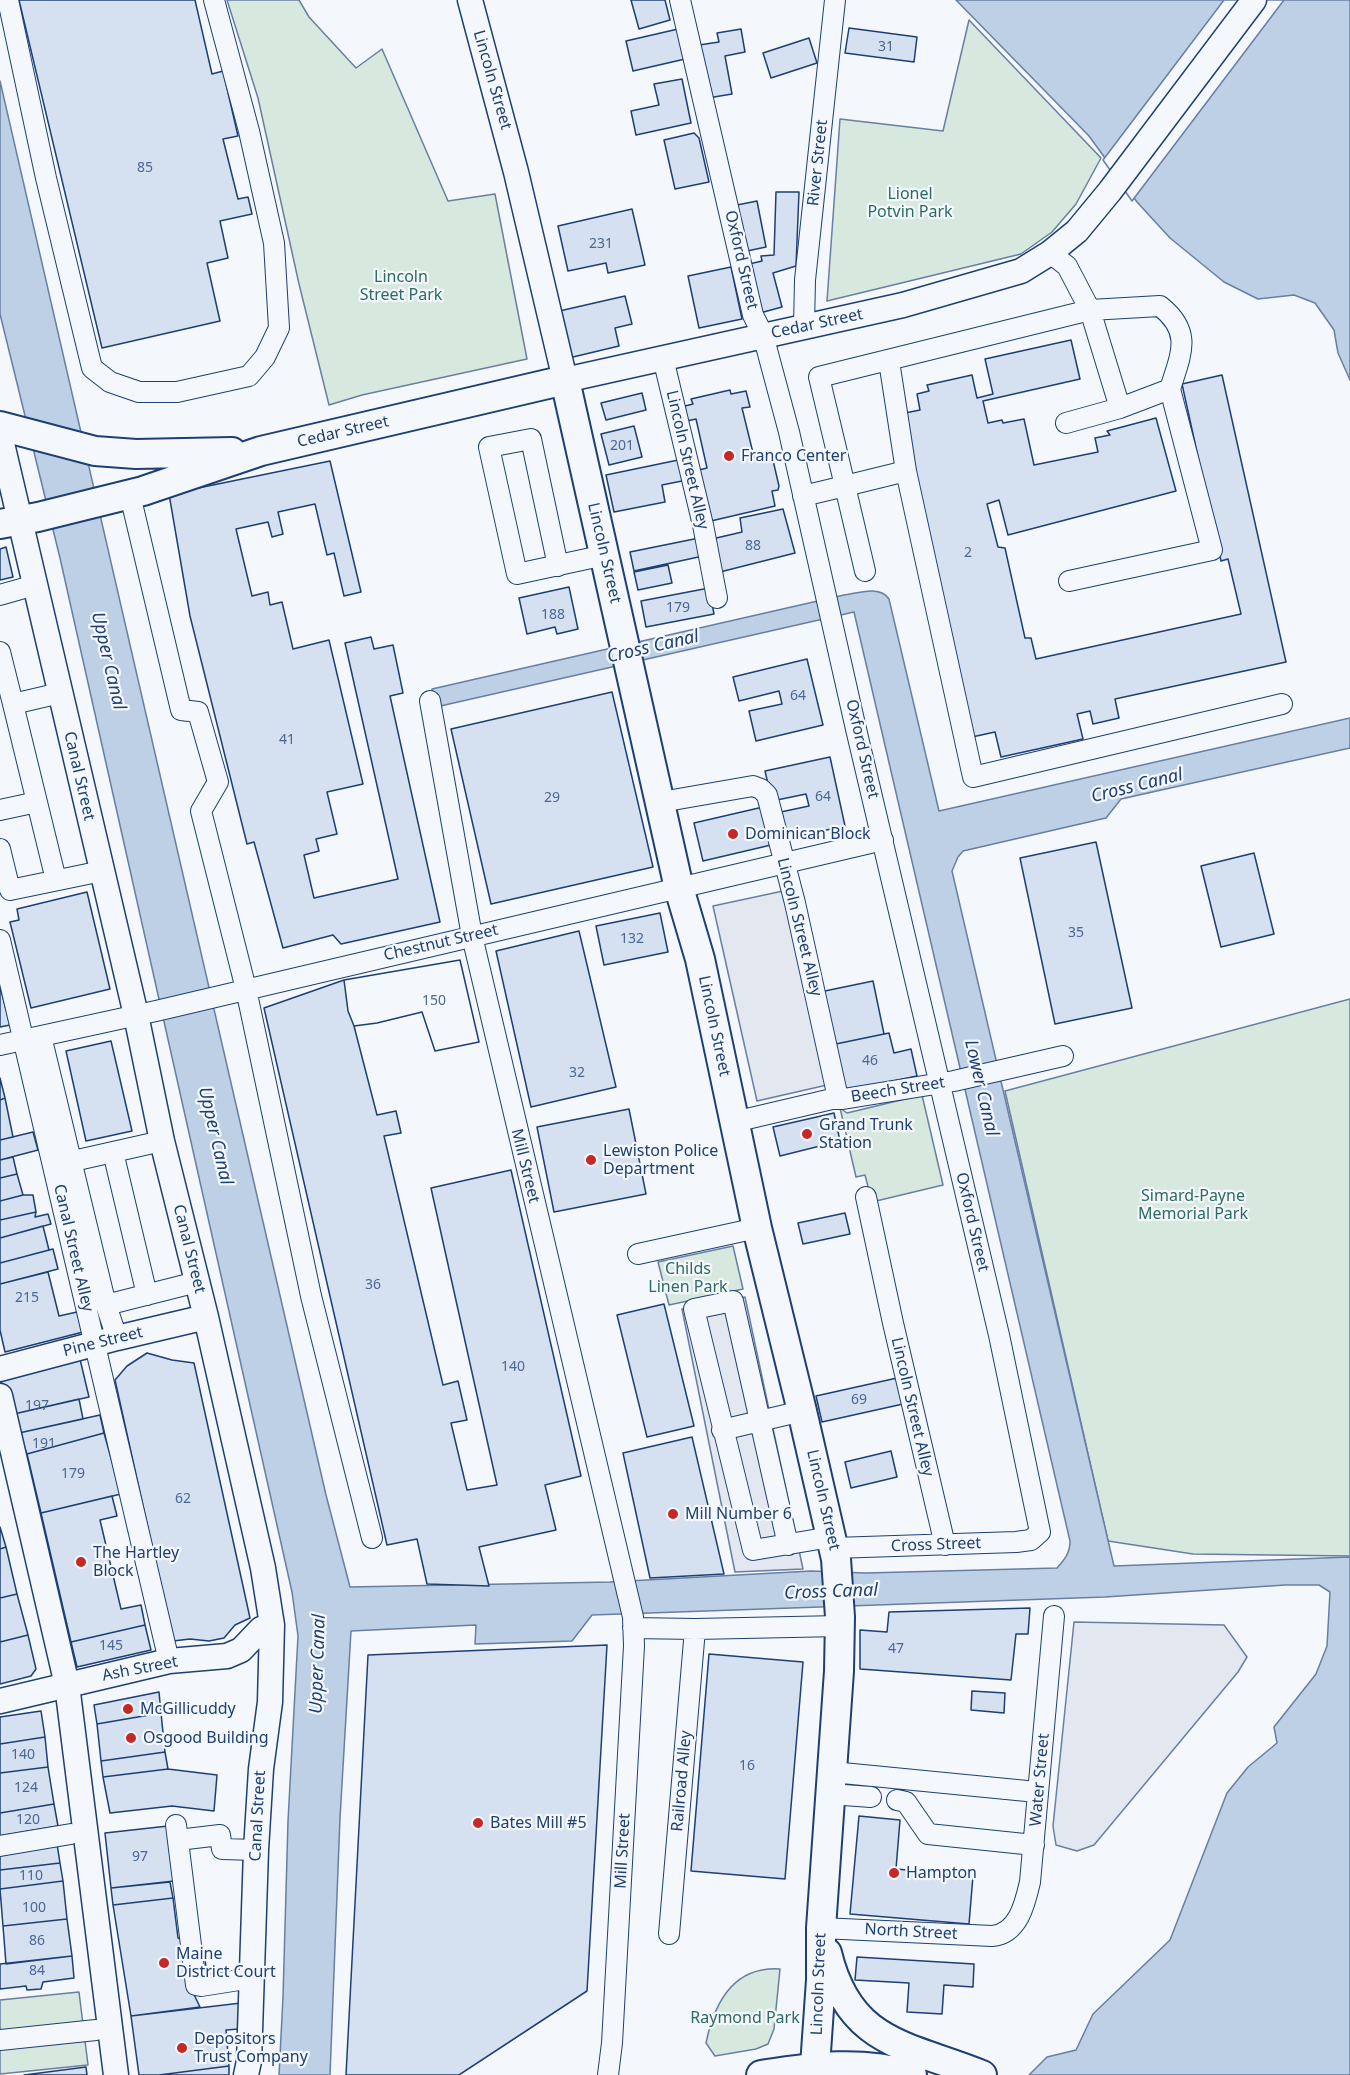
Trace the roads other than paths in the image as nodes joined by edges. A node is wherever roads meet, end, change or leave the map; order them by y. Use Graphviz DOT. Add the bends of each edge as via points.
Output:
graph roads {
  1 [pos="8,0"];
  2 [pos="214,0"];
  3 [pos="470,0"];
  4 [pos="680,0"];
  5 [pos="835,0"];
  6 [pos="1254,0"];
  7 [pos="1050,253"];
  8 [pos="1090,310"];
  9 [pos="804,326"];
  10 [pos="763,335"];
  11 [pos="663,358"];
  12 [pos="889,361"];
  13 [pos="565,380"];
  14 [pos="1170,389"];
  15 [pos="1120,408"];
  16 [pos="1066,423"];
  17 [pos="6,431"];
  18 [pos="261,451"];
  19 [pos="906,471"];
  20 [pos="845,486"];
  21 [pos="804,496"];
  22 [pos="120,498"];
  23 [pos="20,521"];
  24 [pos="605,555"];
  25 [pos="558,566"];
  26 [pos="865,571"];
  27 [pos="1069,581"];
  28 [pos="35,585"];
  29 [pos="0,595"];
  30 [pos="717,598"];
  31 [pos="0,652"];
  32 [pos="60,693"];
  33 [pos="430,700"];
  34 [pos="13,704"];
  35 [pos="1282,704"];
  36 [pos="37,802"];
  37 [pos="661,802"];
  38 [pos="0,810"];
  39 [pos="883,840"];
  40 [pos="0,849"];
  41 [pos="784,863"];
  42 [pos="102,871"];
  43 [pos="56,880"];
  44 [pos="679,888"];
  45 [pos="472,936"];
  46 [pos="0,940"];
  47 [pos="246,989"];
  48 [pos="146,1013"];
  49 [pos="33,1038"];
  50 [pos="0,1045"];
  51 [pos="1063,1056"];
  52 [pos="946,1082"];
  53 [pos="838,1098"];
  54 [pos="734,1122"];
  55 [pos="162,1141"];
  56 [pos="113,1152"];
  57 [pos="73,1161"];
  58 [pos="866,1197"];
  59 [pos="757,1228"];
  60 [pos="638,1254"];
  61 [pos="197,1282"];
  62 [pos="147,1294"];
  63 [pos="106,1305"];
  64 [pos="206,1317"];
  65 [pos="106,1341"];
  66 [pos="0,1369"];
  67 [pos="0,1396"];
  68 [pos="802,1411"];
  69 [pos="761,1421"];
  70 [pos="722,1430"];
  71 [pos="1038,1535"];
  72 [pos="372,1538"];
  73 [pos="788,1545"];
  74 [pos="945,1545"];
  75 [pos="834,1548"];
  76 [pos="1054,1616"];
  77 [pos="633,1622"];
  78 [pos="840,1622"];
  79 [pos="272,1625"];
  80 [pos="695,1629"];
  81 [pos="169,1660"];
  82 [pos="67,1685"];
  83 [pos="0,1701"];
  84 [pos="913,1781"];
  85 [pos="831,1783"];
  86 [pos="1038,1792"];
  87 [pos="871,1797"];
  88 [pos="71,1834"];
  89 [pos="1034,1845"];
  90 [pos="0,1846"];
  91 [pos="256,1850"];
  92 [pos="820,1928"];
  93 [pos="669,1934"];
  94 [pos="1001,1935"];
  95 [pos="252,1978"];
  96 [pos="96,2030"];
  97 [pos="0,2040"];
  98 [pos="815,2066"];
  99 [pos="979,2074"];
  100 [pos="116,2075"];
  101 [pos="246,2075"];
  102 [pos="608,2075"];
  103 [pos="761,2075"];
  104 [pos="912,2075"];
  1 -- 2 [label="street" via="92,368 110,382 139,392 177,392 249,376 265,357 279,328 274,243"];
  3 -- 13 [label="main road, Lincoln Street"];
  4 -- 10 [label="street, Oxford Street" via="753,315"];
  5 -- 9 [label="street, River Street" via="805,280"];
  6 -- 7 [label="main road, Cedar Street" via="1110,191 1077,231"];
  7 -- 8 [label="street" via="1067,266"];
  7 -- 9 [label="main road, Cedar Street" via="1021,271 998,278 903,305"];
  8 -- 12 [label="street"];
  8 -- 14 [label="street" via="1160,306 1173,316 1182,333 1182,352"];
  8 -- 15 [label="street"];
  9 -- 10 [label="main road, Cedar Street"];
  10 -- 11 [label="main road, Cedar Street"];
  10 -- 21 [label="street, Oxford Street"];
  11 -- 13 [label="main road, Cedar Street"];
  11 -- 30 [label="street, Lincoln Street Alley"];
  12 -- 19 [label="street"];
  12 -- 20 [label="street" via="819,377"];
  13 -- 18 [label="highway, Cedar Street"];
  13 -- 24 [label="highway, Lincoln Street"];
  14 -- 15 [label="street"];
  14 -- 27 [label="street" via="1212,550"];
  15 -- 16 [label="street"];
  17 -- 18 [label="highway, Cedar Street" via="95,451"];
  17 -- 23 [label="main road, Canal Street"];
  18 -- 22 [label="highway, Cedar Street"];
  19 -- 20 [label="street"];
  19 -- 35 [label="street" via="973,777"];
  20 -- 21 [label="street"];
  20 -- 26 [label="street"];
  21 -- 39 [label="street, Oxford Street"];
  22 -- 23 [label="highway, Cedar Street"];
  22 -- 47 [label="street" via="181,710 198,712 218,783 201,811"];
  23 -- 28 [label="main road, Canal Street"];
  24 -- 25 [label="street"];
  24 -- 37 [label="highway, Lincoln Street"];
  25 -- 25 [label="street" via="518,574 489,447 531,439"];
  28 -- 29 [label="street"];
  28 -- 32 [label="main road, Canal Street"];
  31 -- 34 [label="street"];
  32 -- 34 [label="street"];
  32 -- 42 [label="main road, Canal Street"];
  33 -- 45 [label="street, Mill Street"];
  34 -- 36 [label="street"];
  36 -- 38 [label="street"];
  36 -- 43 [label="street"];
  37 -- 41 [label="street, Lincoln Street Alley" via="753,786 761,789 767,795"];
  37 -- 44 [label="highway, Lincoln Street"];
  39 -- 41 [label="street, Chestnut Street"];
  39 -- 52 [label="street, Oxford Street"];
  40 -- 43 [label="street" via="10,890"];
  41 -- 44 [label="street, Chestnut Street"];
  41 -- 53 [label="street, Lincoln Street Alley"];
  42 -- 43 [label="street"];
  42 -- 48 [label="main road, Canal Street"];
  44 -- 45 [label="street, Chestnut Street"];
  44 -- 54 [label="highway, Lincoln Street" via="700,960"];
  45 -- 47 [label="street, Chestnut Street"];
  45 -- 77 [label="street, Mill Street"];
  46 -- 49 [label="street, Canal Street Alley"];
  47 -- 48 [label="street, Chestnut Street"];
  47 -- 72 [label="street" via="311,1296"];
  48 -- 49 [label="street, Chestnut Street"];
  48 -- 55 [label="main road, Canal Street"];
  49 -- 50 [label="street, Chestnut Street"];
  49 -- 57 [label="street"];
  49 -- 65 [label="street, Canal Street Alley"];
  51 -- 52 [label="street, Beech Street"];
  52 -- 53 [label="street, Beech Street"];
  52 -- 71 [label="street, Oxford Street"];
  53 -- 54 [label="street, Beech Street"];
  54 -- 59 [label="highway, Lincoln Street"];
  55 -- 56 [label="street"];
  55 -- 61 [label="main road, Canal Street"];
  56 -- 57 [label="street"];
  56 -- 62 [label="street"];
  57 -- 63 [label="street"];
  58 -- 74 [label="street, Lincoln Street Alley"];
  59 -- 60 [label="street"];
  59 -- 68 [label="highway, Lincoln Street"];
  61 -- 62 [label="street"];
  61 -- 64 [label="main road, Canal Street"];
  62 -- 63 [label="street"];
  63 -- 65 [label="street"];
  64 -- 65 [label="main road, Pine Street"];
  64 -- 79 [label="main road, Canal Street"];
  65 -- 66 [label="main road, Pine Street"];
  65 -- 81 [label="street, Canal Street Alley"];
  67 -- 82 [label="main road"];
  68 -- 69 [label="street"];
  68 -- 75 [label="highway, Lincoln Street"];
  69 -- 70 [label="street"];
  69 -- 70 [label="street" via="733,1300 694,1309"];
  69 -- 73 [label="street"];
  70 -- 73 [label="street, Cross Street" via="753,1550"];
  71 -- 74 [label="street, Cross Street" via="1016,1542"];
  73 -- 75 [label="street, Cross Street"];
  74 -- 75 [label="street, Cross Street"];
  75 -- 78 [label="highway, Lincoln Street"];
  76 -- 86 [label="street, Water Street"];
  77 -- 80 [label="street"];
  77 -- 102 [label="street, Mill Street"];
  78 -- 80 [label="street"];
  78 -- 85 [label="highway, Lincoln Street"];
  79 -- 81 [label="main road, Ash Street" via="227,1656"];
  79 -- 91 [label="main road, Canal Street" via="270,1702"];
  80 -- 93 [label="street, Railroad Alley"];
  81 -- 82 [label="main road, Ash Street"];
  82 -- 83 [label="main road, Ash Street"];
  82 -- 100 [label="main road"];
  84 -- 85 [label="street"];
  84 -- 86 [label="street"];
  84 -- 89 [label="street" via="902,1801 928,1834"];
  85 -- 87 [label="street"];
  85 -- 92 [label="highway, Lincoln Street"];
  86 -- 89 [label="street, Water Street"];
  88 -- 90 [label="street"];
  89 -- 94 [label="street, Water Street" via="1026,1898 1013,1926"];
  91 -- 95 [label="main road, Canal Street"];
  91 -- 95 [label="street" via="222,1849 220,1835 177,1833 196,1984"];
  92 -- 94 [label="street, North Street"];
  92 -- 98 [label="highway, Lincoln Street"];
  92 -- 99 [label="highway" via="836,1983 860,2020 894,2043"];
  95 -- 101 [label="main road, Canal Street"];
  96 -- 97 [label="street"];
  98 -- 103 [label="highway"];
  98 -- 104 [label="highway" via="867,2066"];
}
